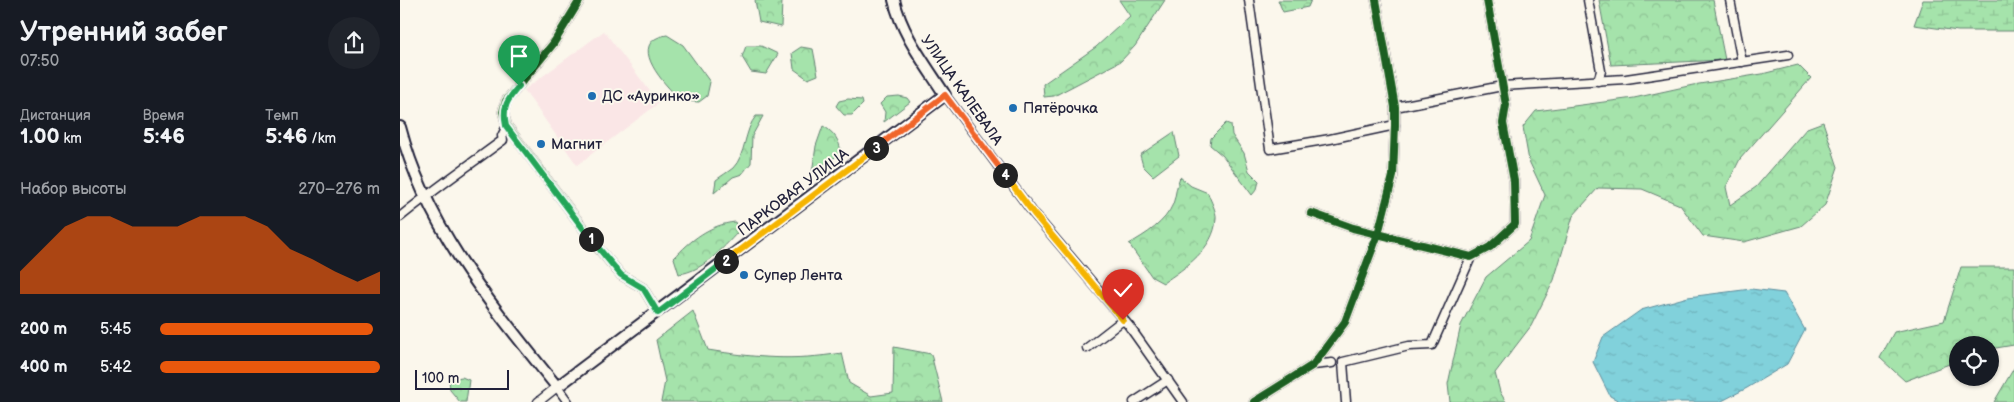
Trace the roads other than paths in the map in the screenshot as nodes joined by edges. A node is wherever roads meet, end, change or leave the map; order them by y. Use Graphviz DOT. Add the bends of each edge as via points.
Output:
graph roads {
  1 [pos="580,0"];
  2 [pos="894,0"];
  3 [pos="1249,0"];
  4 [pos="1376,0"];
  5 [pos="1487,0"];
  6 [pos="1588,0"];
  7 [pos="1730,0"];
  8 [pos="1788,55"];
  9 [pos="1742,62"];
  10 [pos="1598,81"];
  11 [pos="1502,86"];
  12 [pos="945,95"];
  13 [pos="1394,107"];
  14 [pos="1395,125"];
  15 [pos="506,126"];
  16 [pos="400,127"];
  17 [pos="424,197"];
  18 [pos="1312,213"];
  19 [pos="400,217"];
  20 [pos="1378,234"];
  21 [pos="1471,258"];
  22 [pos="658,313"];
  23 [pos="1123,320"];
  24 [pos="1087,348"];
  25 [pos="1332,363"];
  26 [pos="1313,365"];
  27 [pos="1168,380"];
  28 [pos="557,387"];
  29 [pos="538,402"];
  30 [pos="568,402"];
  31 [pos="1134,402"];
  32 [pos="1184,402"];
  33 [pos="1254,402"];
  34 [pos="1346,402"];
  1 -- 15 [label="street" via="566,26 506,101 503,112"];
  2 -- 12 [label="main road, УЛИЦА КАЛЕВАЛА" via="901,24"];
  3 -- 14 [label="street" via="1270,149"];
  4 -- 13 [label="street"];
  5 -- 11 [label="street"];
  6 -- 10 [label="street" via="1601,71"];
  7 -- 9 [label="street"];
  8 -- 9 [label="street"];
  9 -- 10 [label="street"];
  10 -- 11 [label="street"];
  11 -- 13 [label="street"];
  11 -- 21 [label="street" via="1506,105 1503,123 1514,181 1515,224 1490,247"];
  12 -- 22 [label="main road, ПАРКОВАЯ УЛИЦА"];
  12 -- 23 [label="street, УЛИЦА КАЛЕВАЛА" via="1034,214"];
  13 -- 14 [label="street"];
  14 -- 20 [label="street" via="1394,176"];
  15 -- 17 [label="street" via="503,140"];
  15 -- 22 [label="street" via="598,248 621,275 643,288"];
  16 -- 17 [label="main road"];
  17 -- 19 [label="street"];
  17 -- 28 [label="main road" via="456,255"];
  18 -- 20 [label="street"];
  20 -- 21 [label="street"];
  20 -- 26 [label="street" via="1345,322"];
  21 -- 34 [label="street" via="1432,345 1409,346 1343,362"];
  22 -- 28 [label="main road, ПАРКОВАЯ УЛИЦА"];
  23 -- 24 [label="street"];
  23 -- 27 [label="street, УЛИЦА КАЛЕВАЛА"];
  25 -- 26 [label="street"];
  26 -- 33 [label="street"];
  27 -- 31 [label="street"];
  27 -- 32 [label="street, УЛИЦА КАЛЕВАЛА"];
  28 -- 29 [label="street, ПАРКОВАЯ УЛИЦА"];
  28 -- 30 [label="street"];
}
